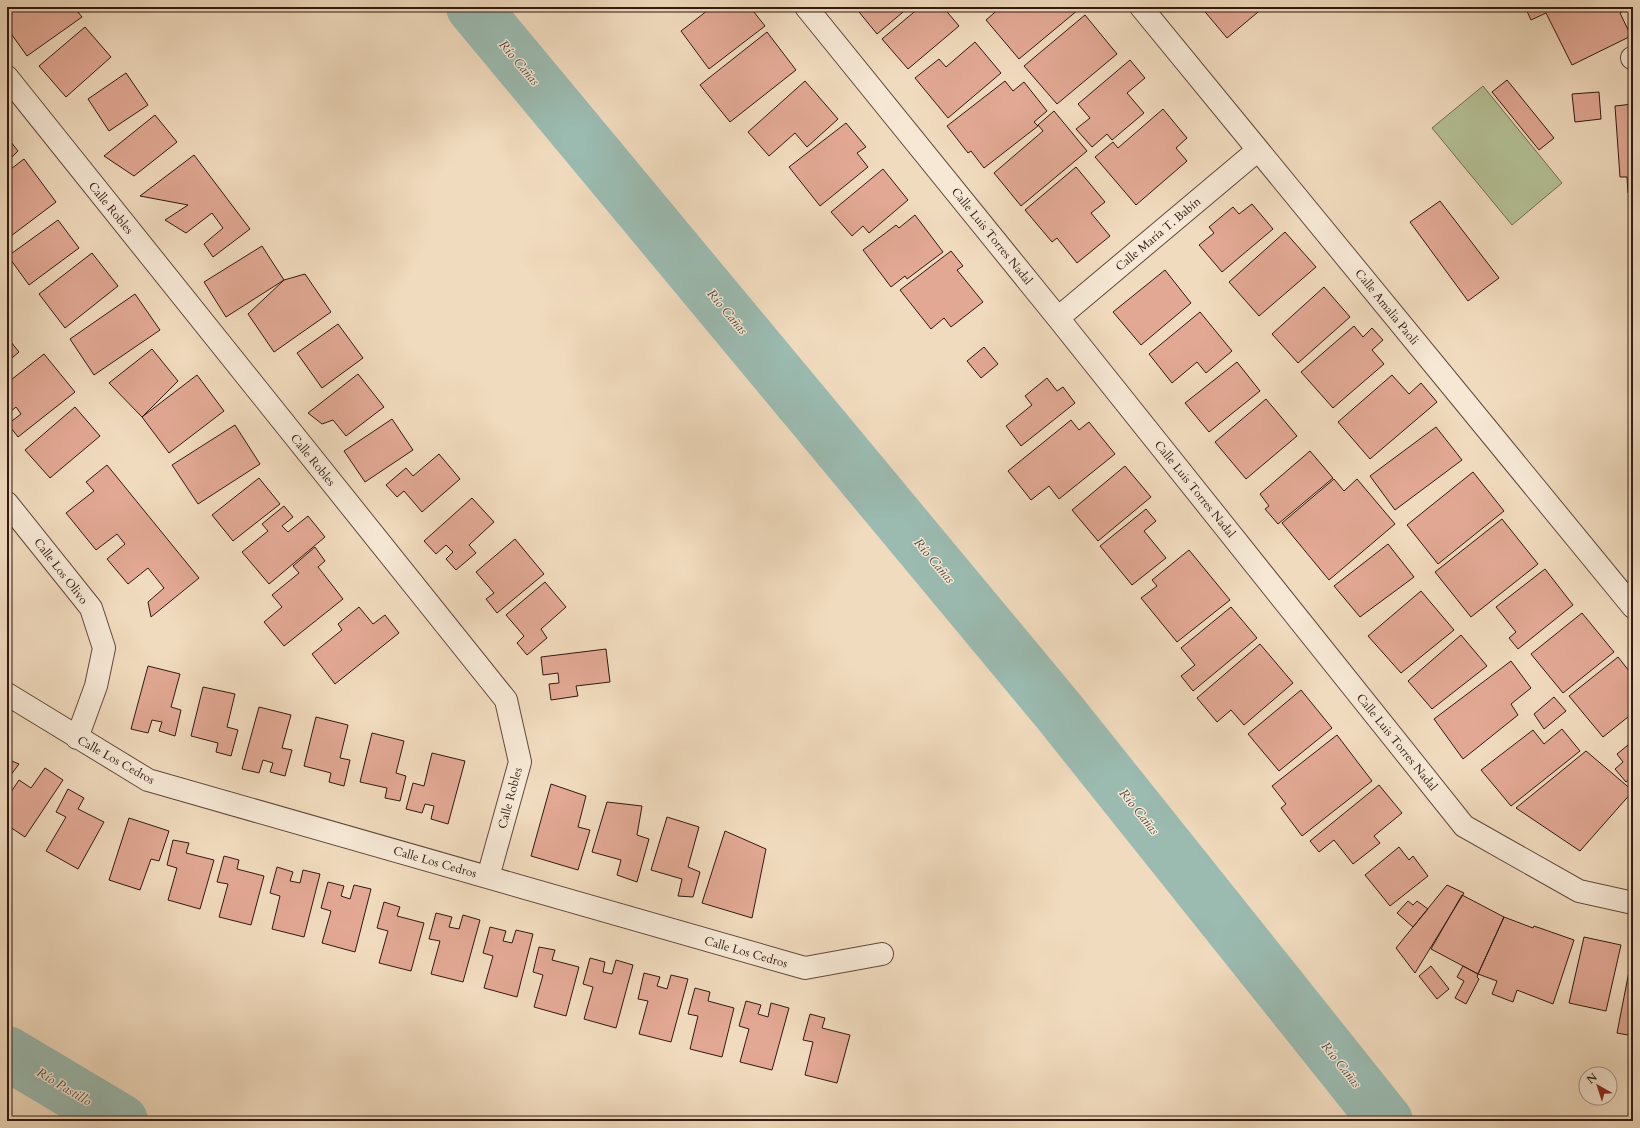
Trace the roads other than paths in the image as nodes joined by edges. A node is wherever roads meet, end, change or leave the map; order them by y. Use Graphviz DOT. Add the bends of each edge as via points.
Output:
graph roads {
  1 [pos="806,7"];
  2 [pos="1141,7"];
  3 [pos="7,77"];
  4 [pos="1258,150"];
  5 [pos="1058,318"];
  6 [pos="7,503"];
  7 [pos="1633,607"];
  8 [pos="7,694"];
  9 [pos="77,738"];
  10 [pos="488,877"];
  11 [pos="1633,903"];
  12 [pos="882,954"];
  1 -- 5 [label="street, Calle Luis Torres Nadal"];
  2 -- 4 [label="street, Calle Amalia Paoli"];
  3 -- 10 [label="street, Calle Robles" via="506,700 520,762"];
  4 -- 5 [label="street, Calle María T. Babín"];
  4 -- 7 [label="street, Calle Amalia Paoli"];
  5 -- 11 [label="street, Calle Luis Torres Nadal" via="1464,826 1579,891"];
  6 -- 9 [label="street, Calle Los Olivo" via="91,608 104,648 96,686"];
  8 -- 9 [label="street, Calle Los Cedros"];
  9 -- 10 [label="street, Calle Los Cedros" via="148,780"];
  10 -- 12 [label="street, Calle Los Cedros" via="805,968"];
}
